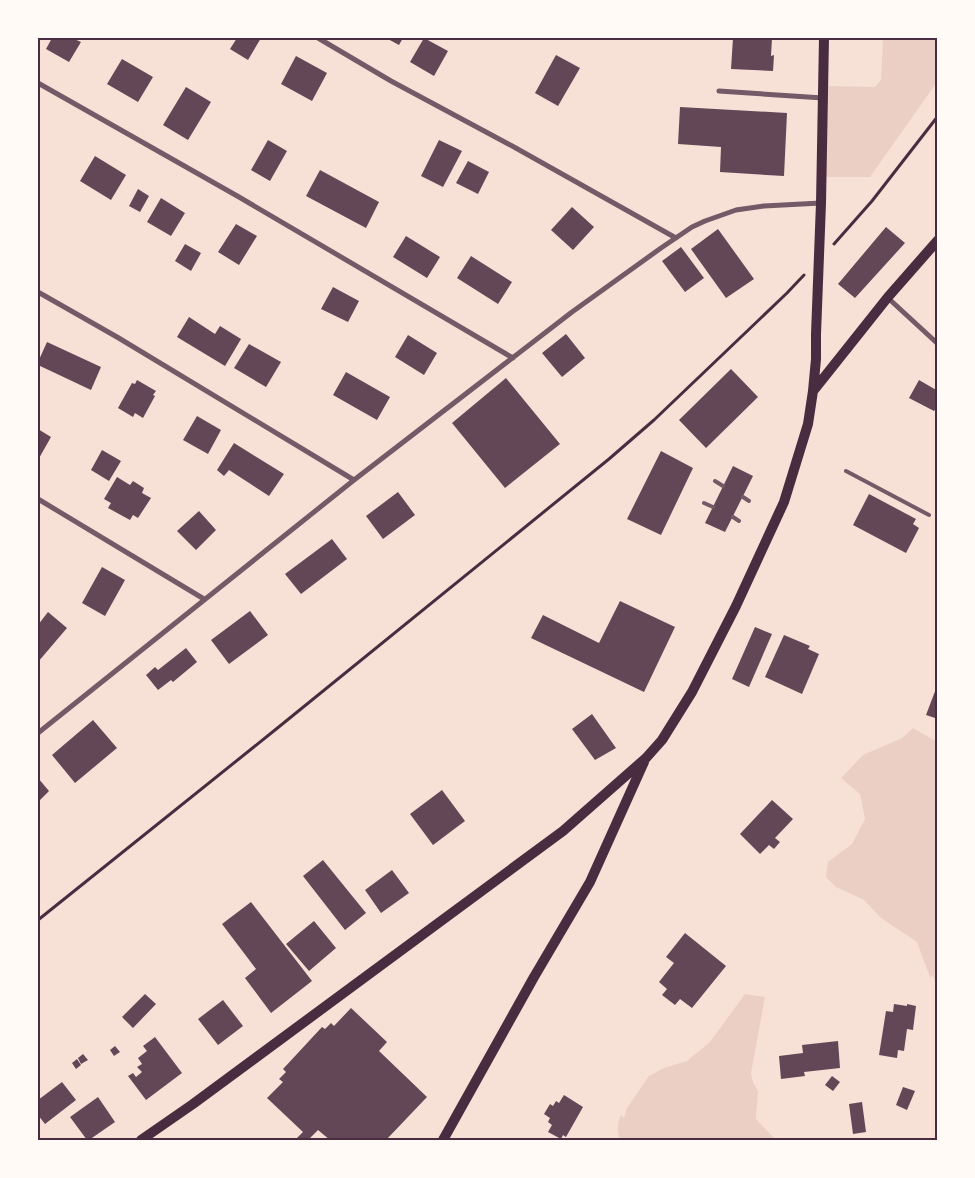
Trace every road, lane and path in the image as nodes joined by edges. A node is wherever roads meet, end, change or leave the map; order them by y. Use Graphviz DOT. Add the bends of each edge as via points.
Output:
graph roads {
  1 [pos="318,38"];
  2 [pos="824,38"];
  3 [pos="38,83"];
  4 [pos="719,90"];
  5 [pos="823,98"];
  6 [pos="938,116"];
  7 [pos="821,203"];
  8 [pos="676,238"];
  9 [pos="938,240"];
  10 [pos="818,261"];
  11 [pos="38,292"];
  12 [pos="888,297"];
  13 [pos="938,344"];
  14 [pos="513,358"];
  15 [pos="813,391"];
  16 [pos="846,471"];
  17 [pos="354,480"];
  18 [pos="715,482"];
  19 [pos="723,486"];
  20 [pos="743,497"];
  21 [pos="38,499"];
  22 [pos="749,501"];
  23 [pos="704,503"];
  24 [pos="713,507"];
  25 [pos="929,515"];
  26 [pos="732,517"];
  27 [pos="739,521"];
  28 [pos="204,599"];
  29 [pos="38,733"];
  30 [pos="646,758"];
  31 [pos="38,920"];
  32 [pos="141,1140"];
  33 [pos="443,1140"];
  1 -- 8 [label="street"];
  2 -- 5 [label="main road"];
  3 -- 14 [label="street"];
  4 -- 5 [label="street"];
  5 -- 7 [label="main road"];
  6 -- 10 [label="path" via="866,208"];
  7 -- 8 [label="street" via="736,210 692,227"];
  7 -- 10 [label="main road"];
  8 -- 14 [label="street"];
  9 -- 12 [label="main road"];
  10 -- 15 [label="main road"];
  10 -- 31 [label="path" via="654,420 609,459"];
  11 -- 17 [label="street"];
  12 -- 13 [label="street"];
  12 -- 15 [label="main road"];
  14 -- 17 [label="street"];
  15 -- 30 [label="main road" via="808,424 784,502 692,692 662,740"];
  16 -- 25 [label="lane"];
  17 -- 28 [label="street"];
  18 -- 19 [label="lane"];
  20 -- 22 [label="lane"];
  21 -- 28 [label="street"];
  23 -- 24 [label="lane"];
  26 -- 27 [label="lane"];
  28 -- 29 [label="street"];
  30 -- 32 [label="main road" via="563,831"];
  30 -- 33 [label="main road" via="590,882"];
}
